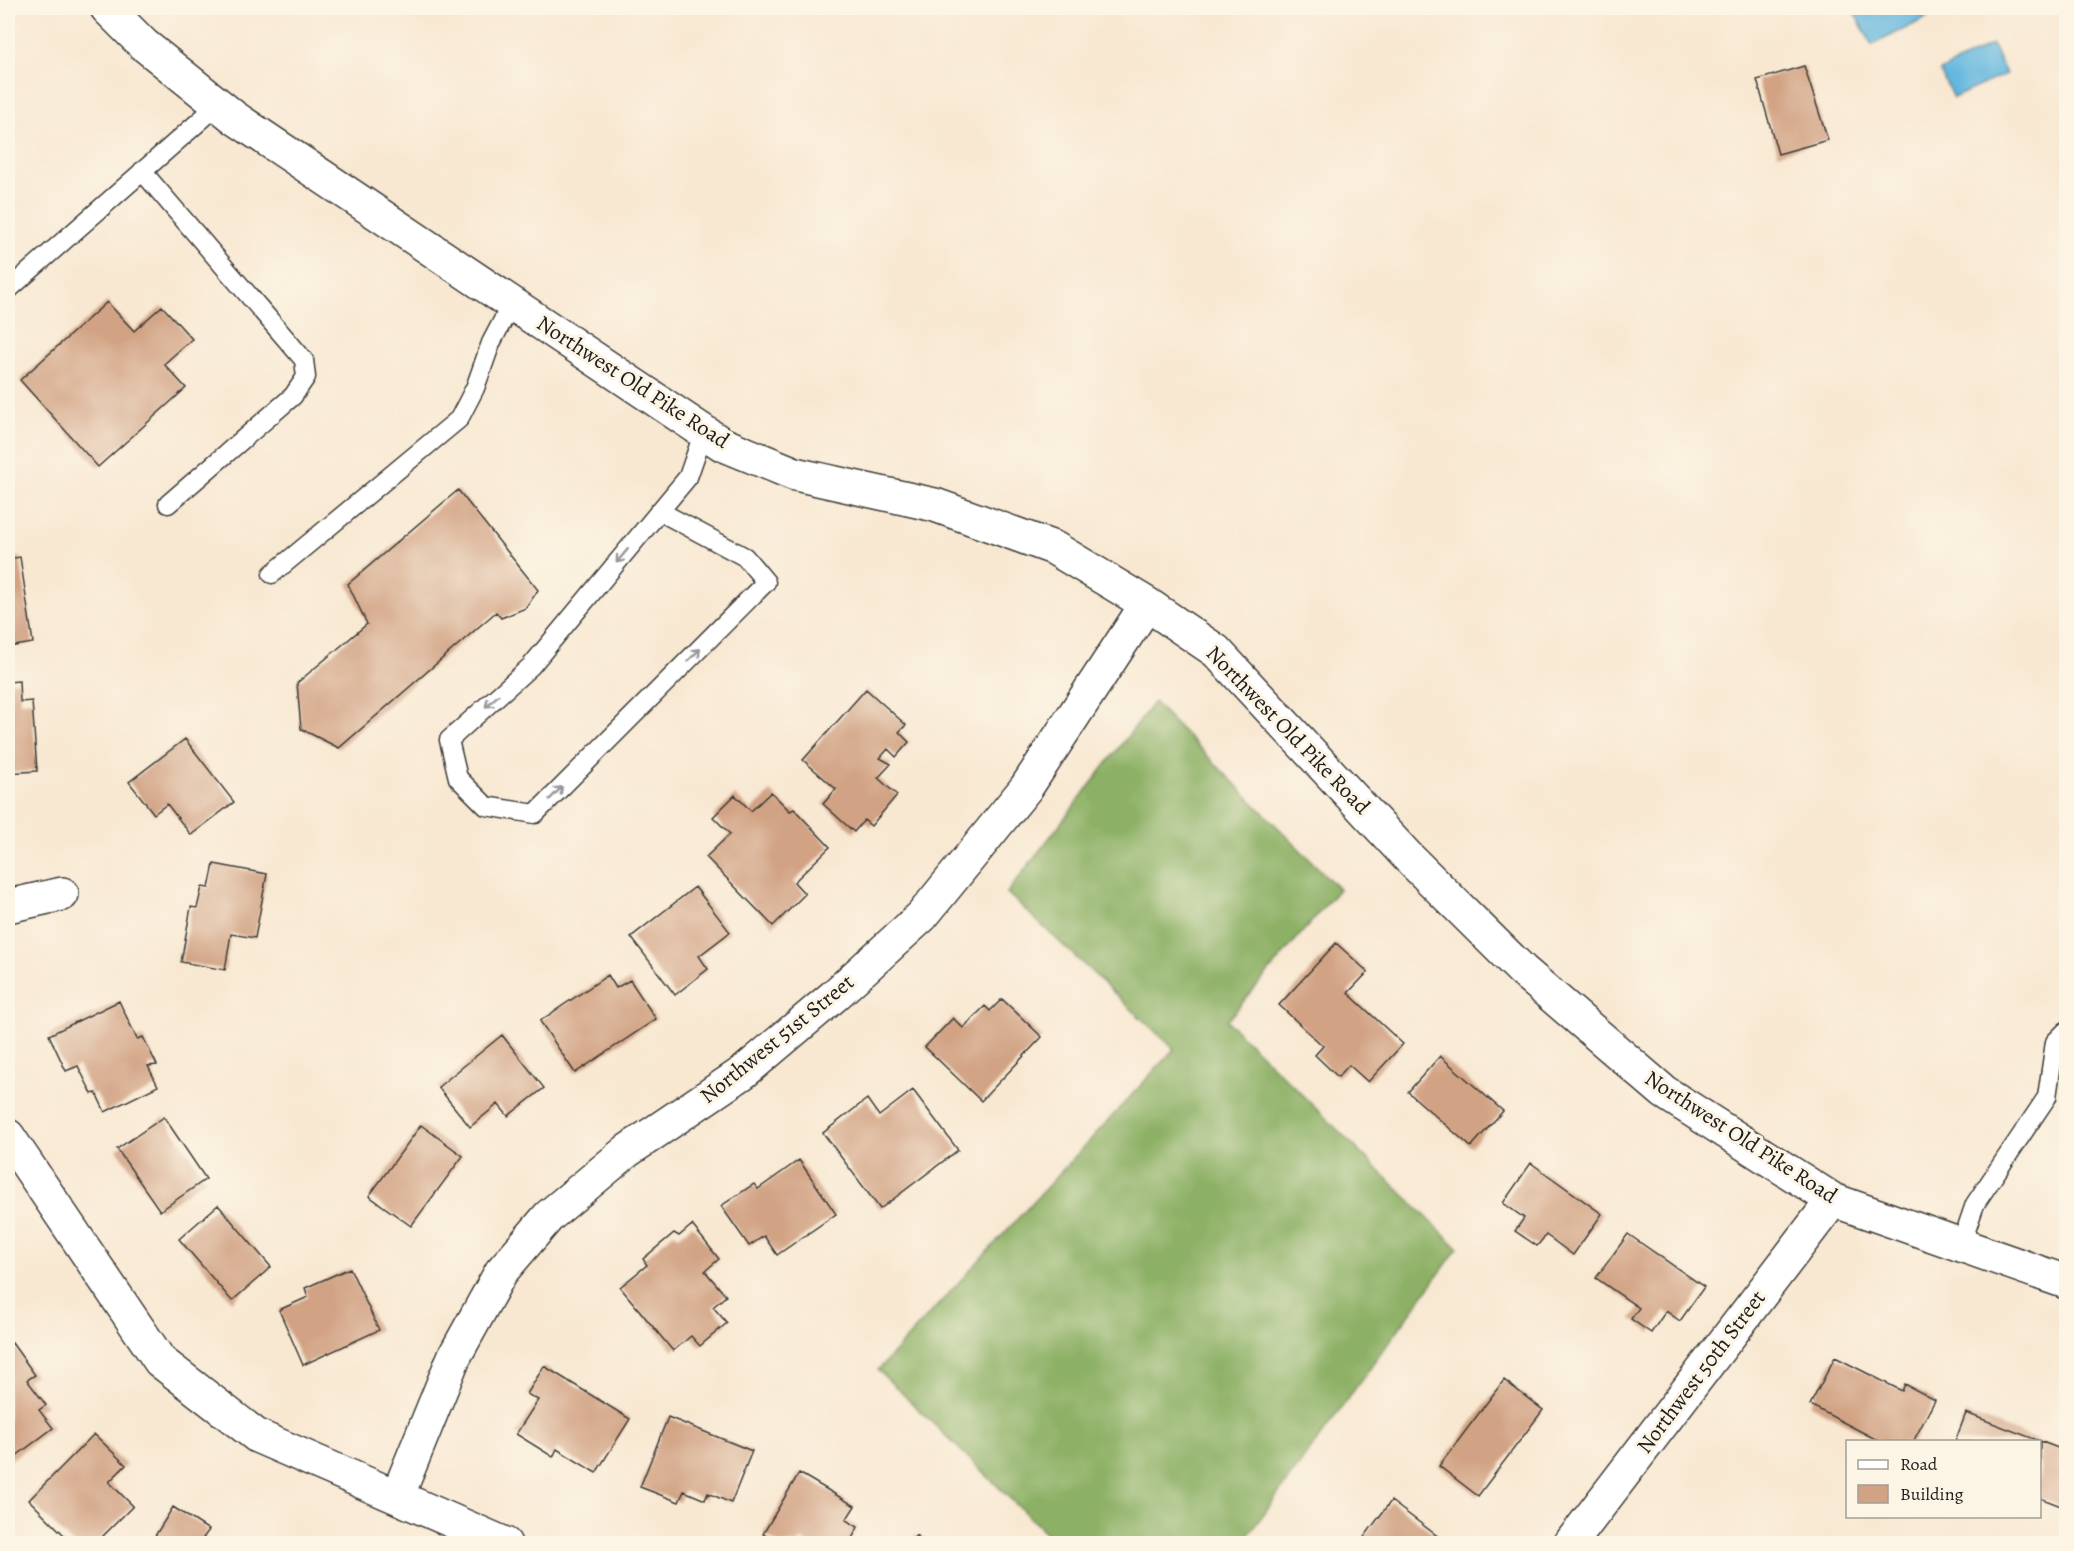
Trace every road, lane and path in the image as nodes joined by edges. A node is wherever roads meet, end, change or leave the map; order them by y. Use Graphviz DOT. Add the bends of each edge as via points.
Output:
graph roads {
  1 [pos="107,8"];
  2 [pos="219,104"];
  3 [pos="142,171"];
  4 [pos="8,290"];
  5 [pos="512,303"];
  6 [pos="704,431"];
  7 [pos="168,504"];
  8 [pos="659,511"];
  9 [pos="272,574"];
  10 [pos="1147,604"];
  11 [pos="62,894"];
  12 [pos="8,906"];
  13 [pos="2067,1031"];
  14 [pos="8,1136"];
  15 [pos="1833,1200"];
  16 [pos="1961,1245"];
  17 [pos="2067,1282"];
  18 [pos="397,1497"];
  19 [pos="505,1544"];
  20 [pos="1570,1544"];
  1 -- 2 [label="street, Northwest Old Pike Road" via="142,44"];
  2 -- 3 [label="lane"];
  2 -- 5 [label="street, Northwest Old Pike Road"];
  3 -- 4 [label="lane"];
  3 -- 7 [label="lane" via="304,360 306,377 293,396"];
  5 -- 6 [label="street, Northwest Old Pike Road"];
  5 -- 9 [label="lane" via="490,343 475,388 459,419"];
  6 -- 8 [label="lane" via="688,477"];
  6 -- 10 [label="street, Northwest Old Pike Road" via="722,444 795,474 935,505 1053,548"];
  8 -- 8 [label="lane, one-way" via="531,666 449,740 458,778 486,806 535,814 766,582 745,557"];
  10 -- 15 [label="street, Northwest Old Pike Road" via="1216,651 1408,857 1523,970 1664,1092"];
  10 -- 18 [label="street, Northwest 51st Street" via="1026,788 922,915 744,1072 627,1150 549,1216 501,1272 454,1357"];
  11 -- 12 [label="street"];
  13 -- 16 [label="lane" via="2055,1042 2047,1097 1975,1204"];
  14 -- 18 [label="street" via="160,1361 257,1436"];
  15 -- 16 [label="street, Northwest Old Pike Road"];
  15 -- 20 [label="street, Northwest 50th Street"];
  16 -- 17 [label="street, Northwest Old Pike Road"];
  18 -- 19 [label="street"];
}
